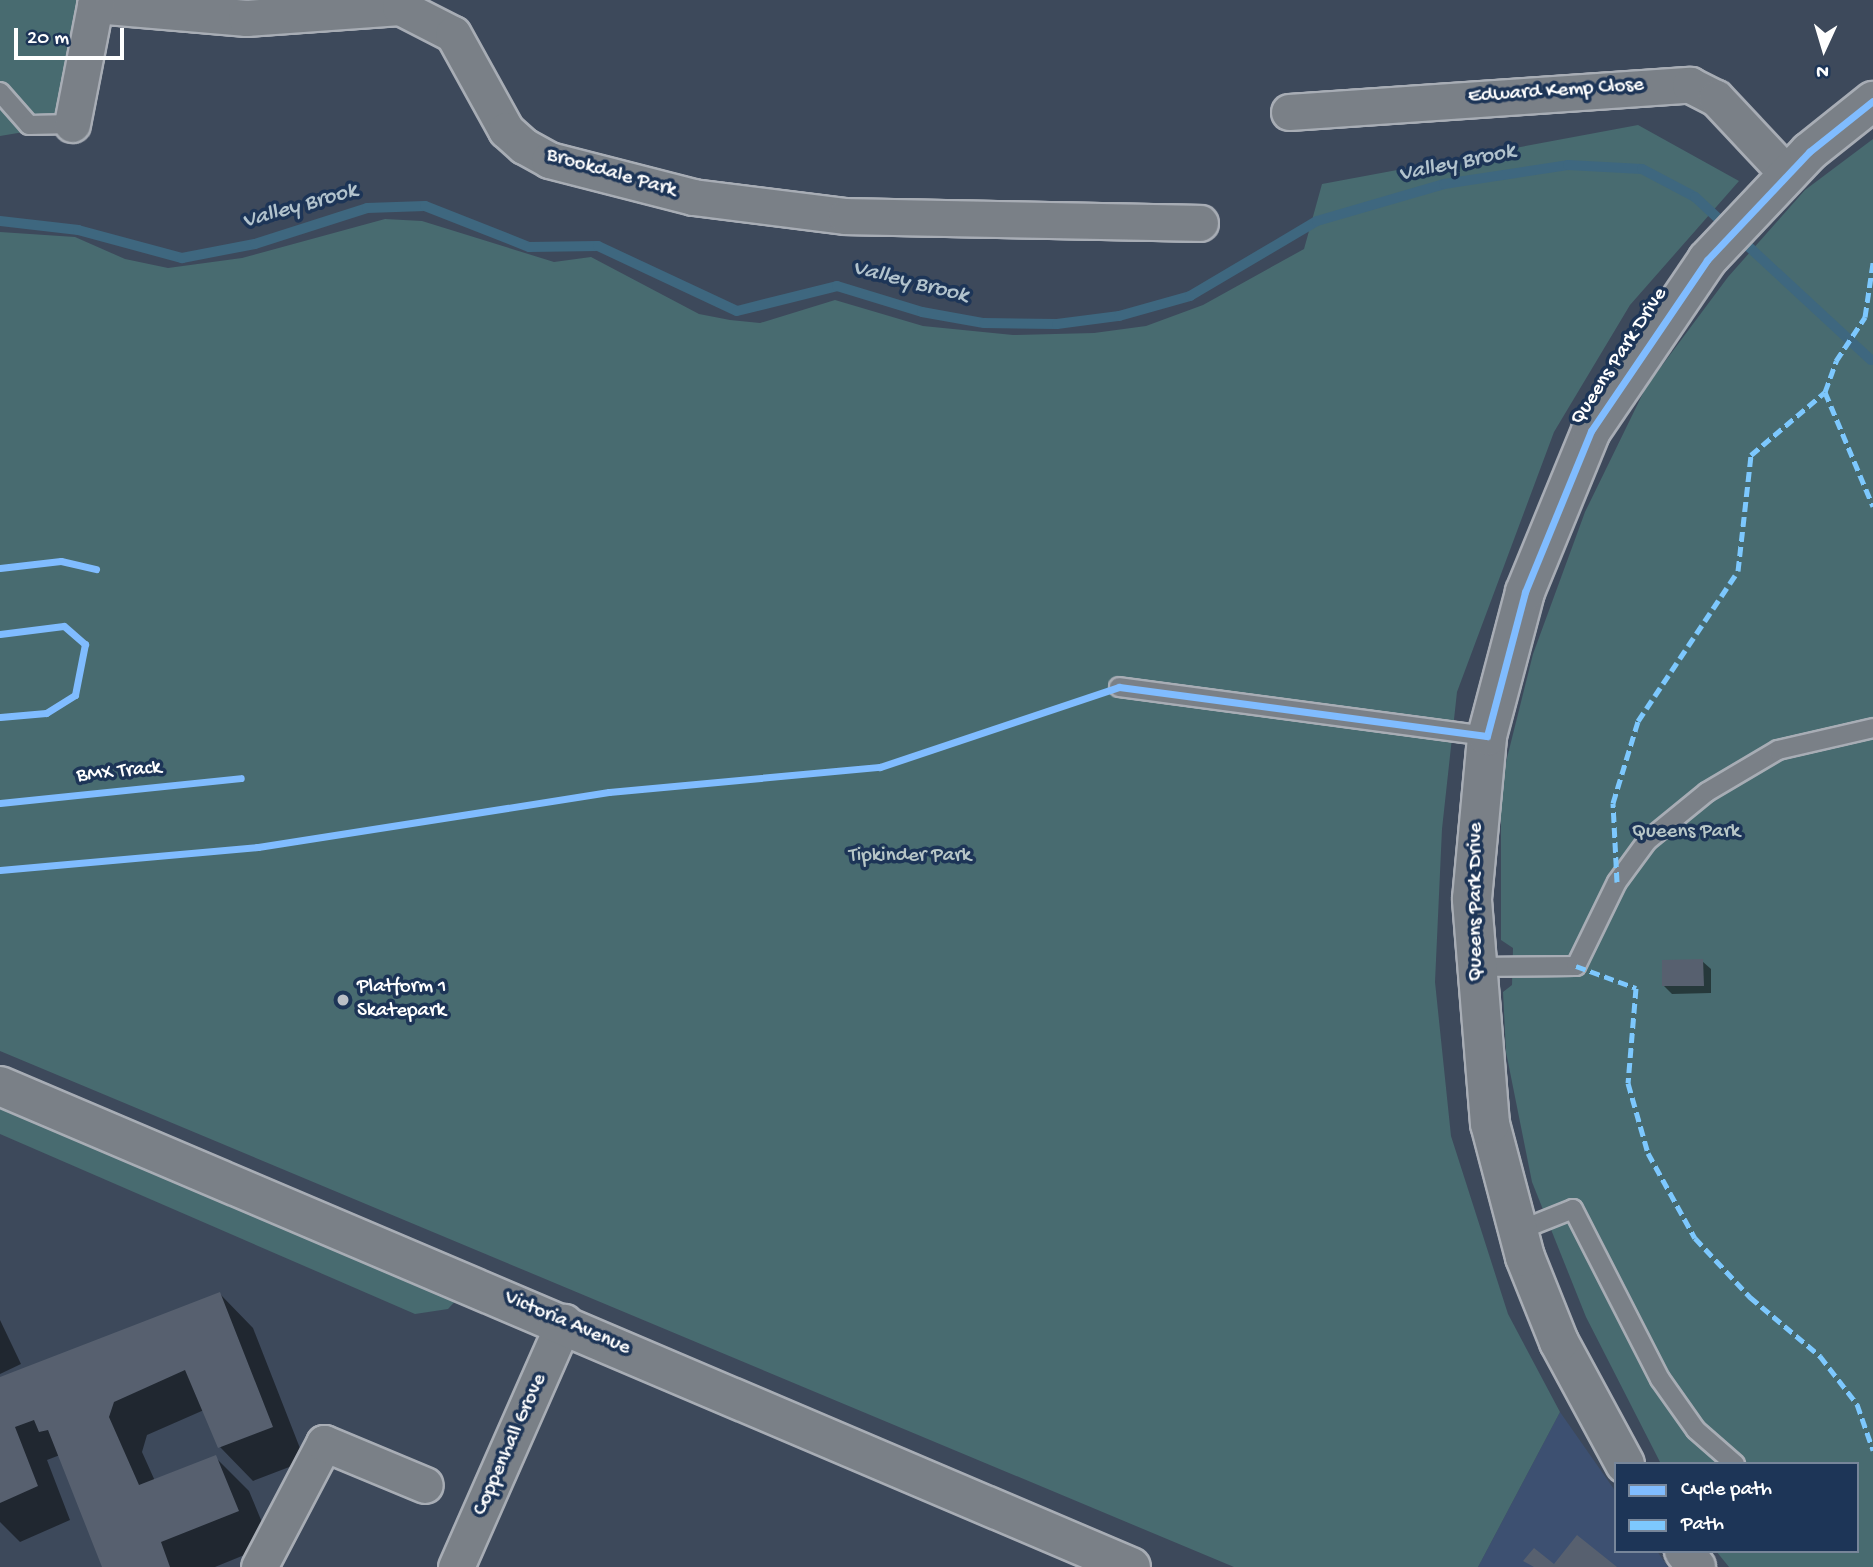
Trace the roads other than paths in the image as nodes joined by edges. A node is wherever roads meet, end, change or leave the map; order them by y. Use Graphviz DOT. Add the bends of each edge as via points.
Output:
graph roads {
  1 [pos="96,3"];
  2 [pos="0,93"];
  3 [pos="1873,101"];
  4 [pos="1289,112"];
  5 [pos="72,124"];
  6 [pos="1787,174"];
  7 [pos="1200,223"];
  8 [pos="1119,687"];
  9 [pos="1873,727"];
  10 [pos="1488,736"];
  11 [pos="1475,967"];
  12 [pos="0,1086"];
  13 [pos="1518,1231"];
  14 [pos="564,1322"];
  15 [pos="1624,1462"];
  16 [pos="1733,1462"];
  17 [pos="425,1485"];
  18 [pos="259,1567"];
  19 [pos="456,1567"];
  20 [pos="1131,1567"];
  1 -- 5 [label="street, Brookdale Park"];
  1 -- 7 [label="street, Brookdale Park" via="246,18 371,4 413,11 453,34 506,130 524,146 549,160 693,197 846,216"];
  2 -- 5 [label="lane" via="29,125"];
  3 -- 6 [label="street, Queens Park Drive"];
  4 -- 6 [label="street, Edward Kemp Close" via="1690,85 1716,97"];
  6 -- 10 [label="street, Queens Park Drive" via="1707,260 1591,431 1525,592"];
  8 -- 10 [label="lane"];
  9 -- 11 [label="lane" via="1778,750 1707,792 1647,841 1617,882 1576,966"];
  10 -- 11 [label="street, Queens Park Drive" via="1474,842"];
  11 -- 13 [label="street, Queens Park Drive" via="1490,1124"];
  12 -- 14 [label="street, Victoria Avenue"];
  13 -- 15 [label="street, Queens Park Drive" via="1559,1342"];
  13 -- 16 [label="lane" via="1573,1209 1660,1378 1696,1430"];
  14 -- 19 [label="street, Coppenhall Grove"];
  14 -- 20 [label="street, Victoria Avenue"];
  17 -- 18 [label="street" via="324,1443"];
}
